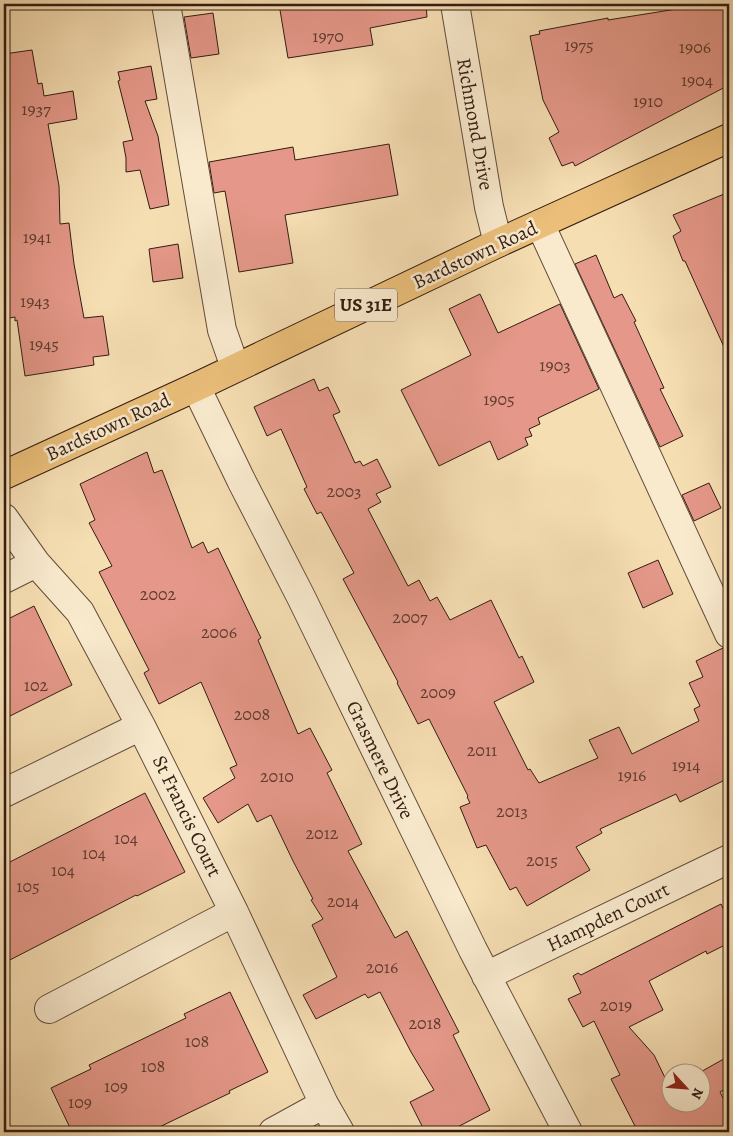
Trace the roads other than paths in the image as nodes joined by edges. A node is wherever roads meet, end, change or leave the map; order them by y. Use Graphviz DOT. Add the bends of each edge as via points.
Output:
graph roads {
  1 [pos="166,4"];
  2 [pos="455,4"];
  3 [pos="729,138"];
  4 [pos="540,224"];
  5 [pos="498,243"];
  6 [pos="235,367"];
  7 [pos="196,387"];
  8 [pos="4,475"];
  9 [pos="4,518"];
  10 [pos="36,563"];
  11 [pos="4,579"];
  12 [pos="729,634"];
  13 [pos="142,726"];
  14 [pos="4,793"];
  15 [pos="729,859"];
  16 [pos="234,912"];
  17 [pos="486,976"];
  18 [pos="48,1009"];
  19 [pos="324,1104"];
  20 [pos="273,1132"];
  21 [pos="340,1132"];
  22 [pos="568,1132"];
  1 -- 6 [label="street" via="222,330"];
  2 -- 5 [label="street, Richmond Drive"];
  3 -- 4 [label="main road, Bardstown Road / US 31E"];
  4 -- 5 [label="main road, Bardstown Road / US 31E"];
  4 -- 12 [label="street"];
  5 -- 6 [label="main road, Bardstown Road / US 31E"];
  6 -- 7 [label="main road, Bardstown Road / US 31E"];
  7 -- 8 [label="main road, Bardstown Road / US 31E"];
  7 -- 17 [label="street, Grasmere Drive"];
  9 -- 10 [label="street, St Francis Court"];
  10 -- 11 [label="street"];
  10 -- 13 [label="street, St Francis Court" via="80,612"];
  13 -- 14 [label="street"];
  13 -- 16 [label="street, St Francis Court"];
  15 -- 17 [label="street, Hampden Court"];
  16 -- 18 [label="street"];
  16 -- 19 [label="street, St Francis Court"];
  17 -- 22 [label="street, Grasmere Drive"];
  19 -- 20 [label="street"];
  19 -- 21 [label="street, St Francis Court"];
}
